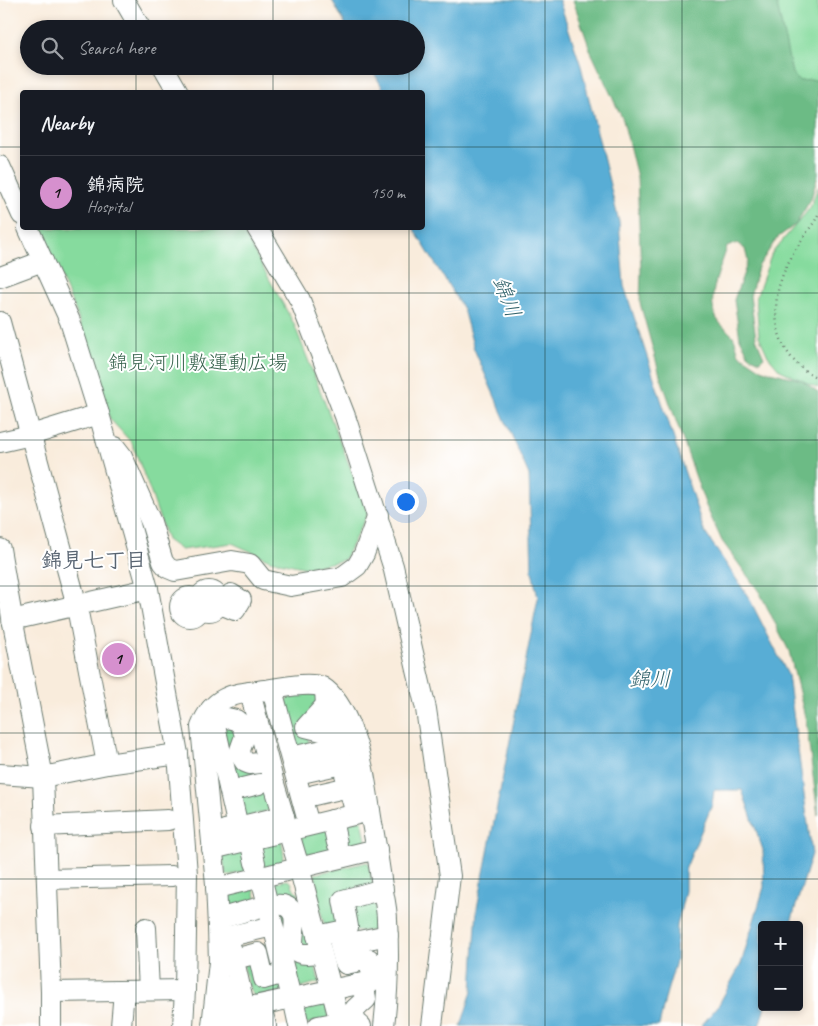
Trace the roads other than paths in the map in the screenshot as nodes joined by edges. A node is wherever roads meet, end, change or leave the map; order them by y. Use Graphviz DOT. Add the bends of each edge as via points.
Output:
graph roads {
  1 [pos="124,0"];
  2 [pos="136,20"];
  3 [pos="168,75"];
  4 [pos="177,90"];
  5 [pos="0,166"];
  6 [pos="20,211"];
  7 [pos="28,230"];
  8 [pos="258,230"];
  9 [pos="36,264"];
  10 [pos="0,277"];
  11 [pos="0,322"];
  12 [pos="99,414"];
  13 [pos="104,434"];
  14 [pos="31,435"];
  15 [pos="0,442"];
  16 [pos="378,515"];
  17 [pos="0,549"];
  18 [pos="148,589"];
  19 [pos="77,605"];
  20 [pos="8,622"];
  21 [pos="272,690"];
  22 [pos="250,692"];
  23 [pos="325,698"];
  24 [pos="212,715"];
  25 [pos="338,748"];
  26 [pos="178,754"];
  27 [pos="268,762"];
  28 [pos="107,764"];
  29 [pos="0,774"];
  30 [pos="42,777"];
  31 [pos="319,778"];
  32 [pos="259,784"];
  33 [pos="348,787"];
  34 [pos="230,791"];
  35 [pos="363,813"];
  36 [pos="168,820"];
  37 [pos="286,823"];
  38 [pos="309,825"];
  39 [pos="44,826"];
  40 [pos="244,833"];
  41 [pos="211,841"];
  42 [pos="337,843"];
  43 [pos="376,849"];
  44 [pos="300,867"];
  45 [pos="258,870"];
  46 [pos="172,876"];
  47 [pos="47,879"];
  48 [pos="216,888"];
  49 [pos="383,889"];
  50 [pos="269,906"];
  51 [pos="218,919"];
  52 [pos="273,926"];
  53 [pos="146,928"];
  54 [pos="250,928"];
  55 [pos="388,935"];
  56 [pos="340,945"];
  57 [pos="320,946"];
  58 [pos="232,948"];
  59 [pos="285,973"];
  60 [pos="372,981"];
  61 [pos="124,990"];
  62 [pos="149,990"];
  63 [pos="185,990"];
  64 [pos="216,990"];
  65 [pos="331,990"];
  66 [pos="52,992"];
  67 [pos="292,998"];
  68 [pos="252,1013"];
  69 [pos="340,1024"];
  70 [pos="51,1026"];
  71 [pos="121,1026"];
  72 [pos="183,1026"];
  73 [pos="212,1026"];
  74 [pos="230,1026"];
  75 [pos="266,1026"];
  76 [pos="298,1026"];
  77 [pos="318,1026"];
  78 [pos="361,1026"];
  79 [pos="384,1026"];
  80 [pos="432,1026"];
  1 -- 2 [label="street"];
  3 -- 4 [label="street"];
  5 -- 6 [label="street"];
  7 -- 9 [label="street"];
  8 -- 16 [label="street" via="300,300 345,416"];
  9 -- 10 [label="street"];
  9 -- 12 [label="street" via="70,321"];
  11 -- 14 [label="street"];
  12 -- 13 [label="street"];
  12 -- 14 [label="street"];
  13 -- 16 [label="street" via="122,456 129,471 151,522 163,562 175,571 232,561 250,564 263,580 291,586 342,576 357,566"];
  13 -- 18 [label="street"];
  14 -- 15 [label="street"];
  14 -- 19 [label="street"];
  16 -- 80 [label="street" via="426,709 450,876"];
  17 -- 20 [label="street"];
  18 -- 19 [label="street"];
  18 -- 26 [label="street"];
  19 -- 20 [label="street"];
  19 -- 28 [label="street"];
  20 -- 30 [label="street"];
  21 -- 22 [label="street"];
  21 -- 23 [label="street" via="309,685 321,687"];
  21 -- 38 [label="street"];
  22 -- 24 [label="street" via="224,698 214,706"];
  22 -- 27 [label="street"];
  23 -- 25 [label="street"];
  23 -- 35 [label="street" via="332,696 354,736 363,768"];
  24 -- 27 [label="street" via="236,720 242,725 245,736 240,750 245,762"];
  24 -- 34 [label="street"];
  24 -- 41 [label="street" via="205,717 202,727"];
  25 -- 31 [label="street"];
  25 -- 33 [label="street"];
  26 -- 28 [label="street"];
  26 -- 63 [label="street" via="188,874"];
  27 -- 37 [label="street"];
  28 -- 30 [label="street"];
  29 -- 30 [label="street"];
  30 -- 39 [label="street"];
  31 -- 33 [label="street"];
  31 -- 35 [label="street"];
  31 -- 38 [label="street"];
  31 -- 42 [label="street"];
  32 -- 34 [label="street"];
  33 -- 35 [label="street"];
  34 -- 40 [label="street"];
  35 -- 43 [label="street"];
  36 -- 39 [label="street"];
  37 -- 38 [label="street"];
  37 -- 40 [label="street"];
  37 -- 44 [label="street"];
  39 -- 47 [label="street"];
  40 -- 41 [label="street"];
  40 -- 45 [label="street"];
  41 -- 48 [label="street"];
  43 -- 44 [label="street"];
  43 -- 49 [label="street"];
  44 -- 45 [label="street"];
  44 -- 57 [label="street"];
  45 -- 48 [label="street"];
  45 -- 50 [label="street"];
  46 -- 47 [label="street"];
  47 -- 66 [label="street"];
  48 -- 51 [label="street"];
  49 -- 55 [label="street"];
  49 -- 57 [label="street" via="342,900 348,927"];
  50 -- 52 [label="street"];
  50 -- 54 [label="street"];
  50 -- 57 [label="street" via="283,905 292,912 296,925 293,943 302,955 310,954"];
  51 -- 54 [label="street"];
  51 -- 64 [label="street"];
  52 -- 54 [label="street"];
  52 -- 59 [label="street"];
  53 -- 62 [label="street"];
  54 -- 58 [label="street"];
  55 -- 56 [label="street"];
  55 -- 60 [label="street"];
  56 -- 57 [label="street"];
  56 -- 60 [label="street" via="346,964 369,959"];
  57 -- 65 [label="street"];
  58 -- 59 [label="street" via="258,953 264,979"];
  58 -- 68 [label="street"];
  59 -- 67 [label="street"];
  60 -- 65 [label="street"];
  60 -- 78 [label="street" via="362,989 366,998 353,1012"];
  60 -- 79 [label="street"];
  61 -- 62 [label="street"];
  61 -- 66 [label="street"];
  61 -- 71 [label="street"];
  62 -- 63 [label="street"];
  63 -- 72 [label="street"];
  64 -- 68 [label="street" via="230,988"];
  64 -- 73 [label="street"];
  64 -- 74 [label="street" via="228,1012"];
  65 -- 67 [label="street"];
  65 -- 69 [label="street"];
  66 -- 70 [label="street"];
  67 -- 68 [label="street"];
  67 -- 76 [label="street"];
  68 -- 75 [label="street"];
  69 -- 77 [label="street"];
}
